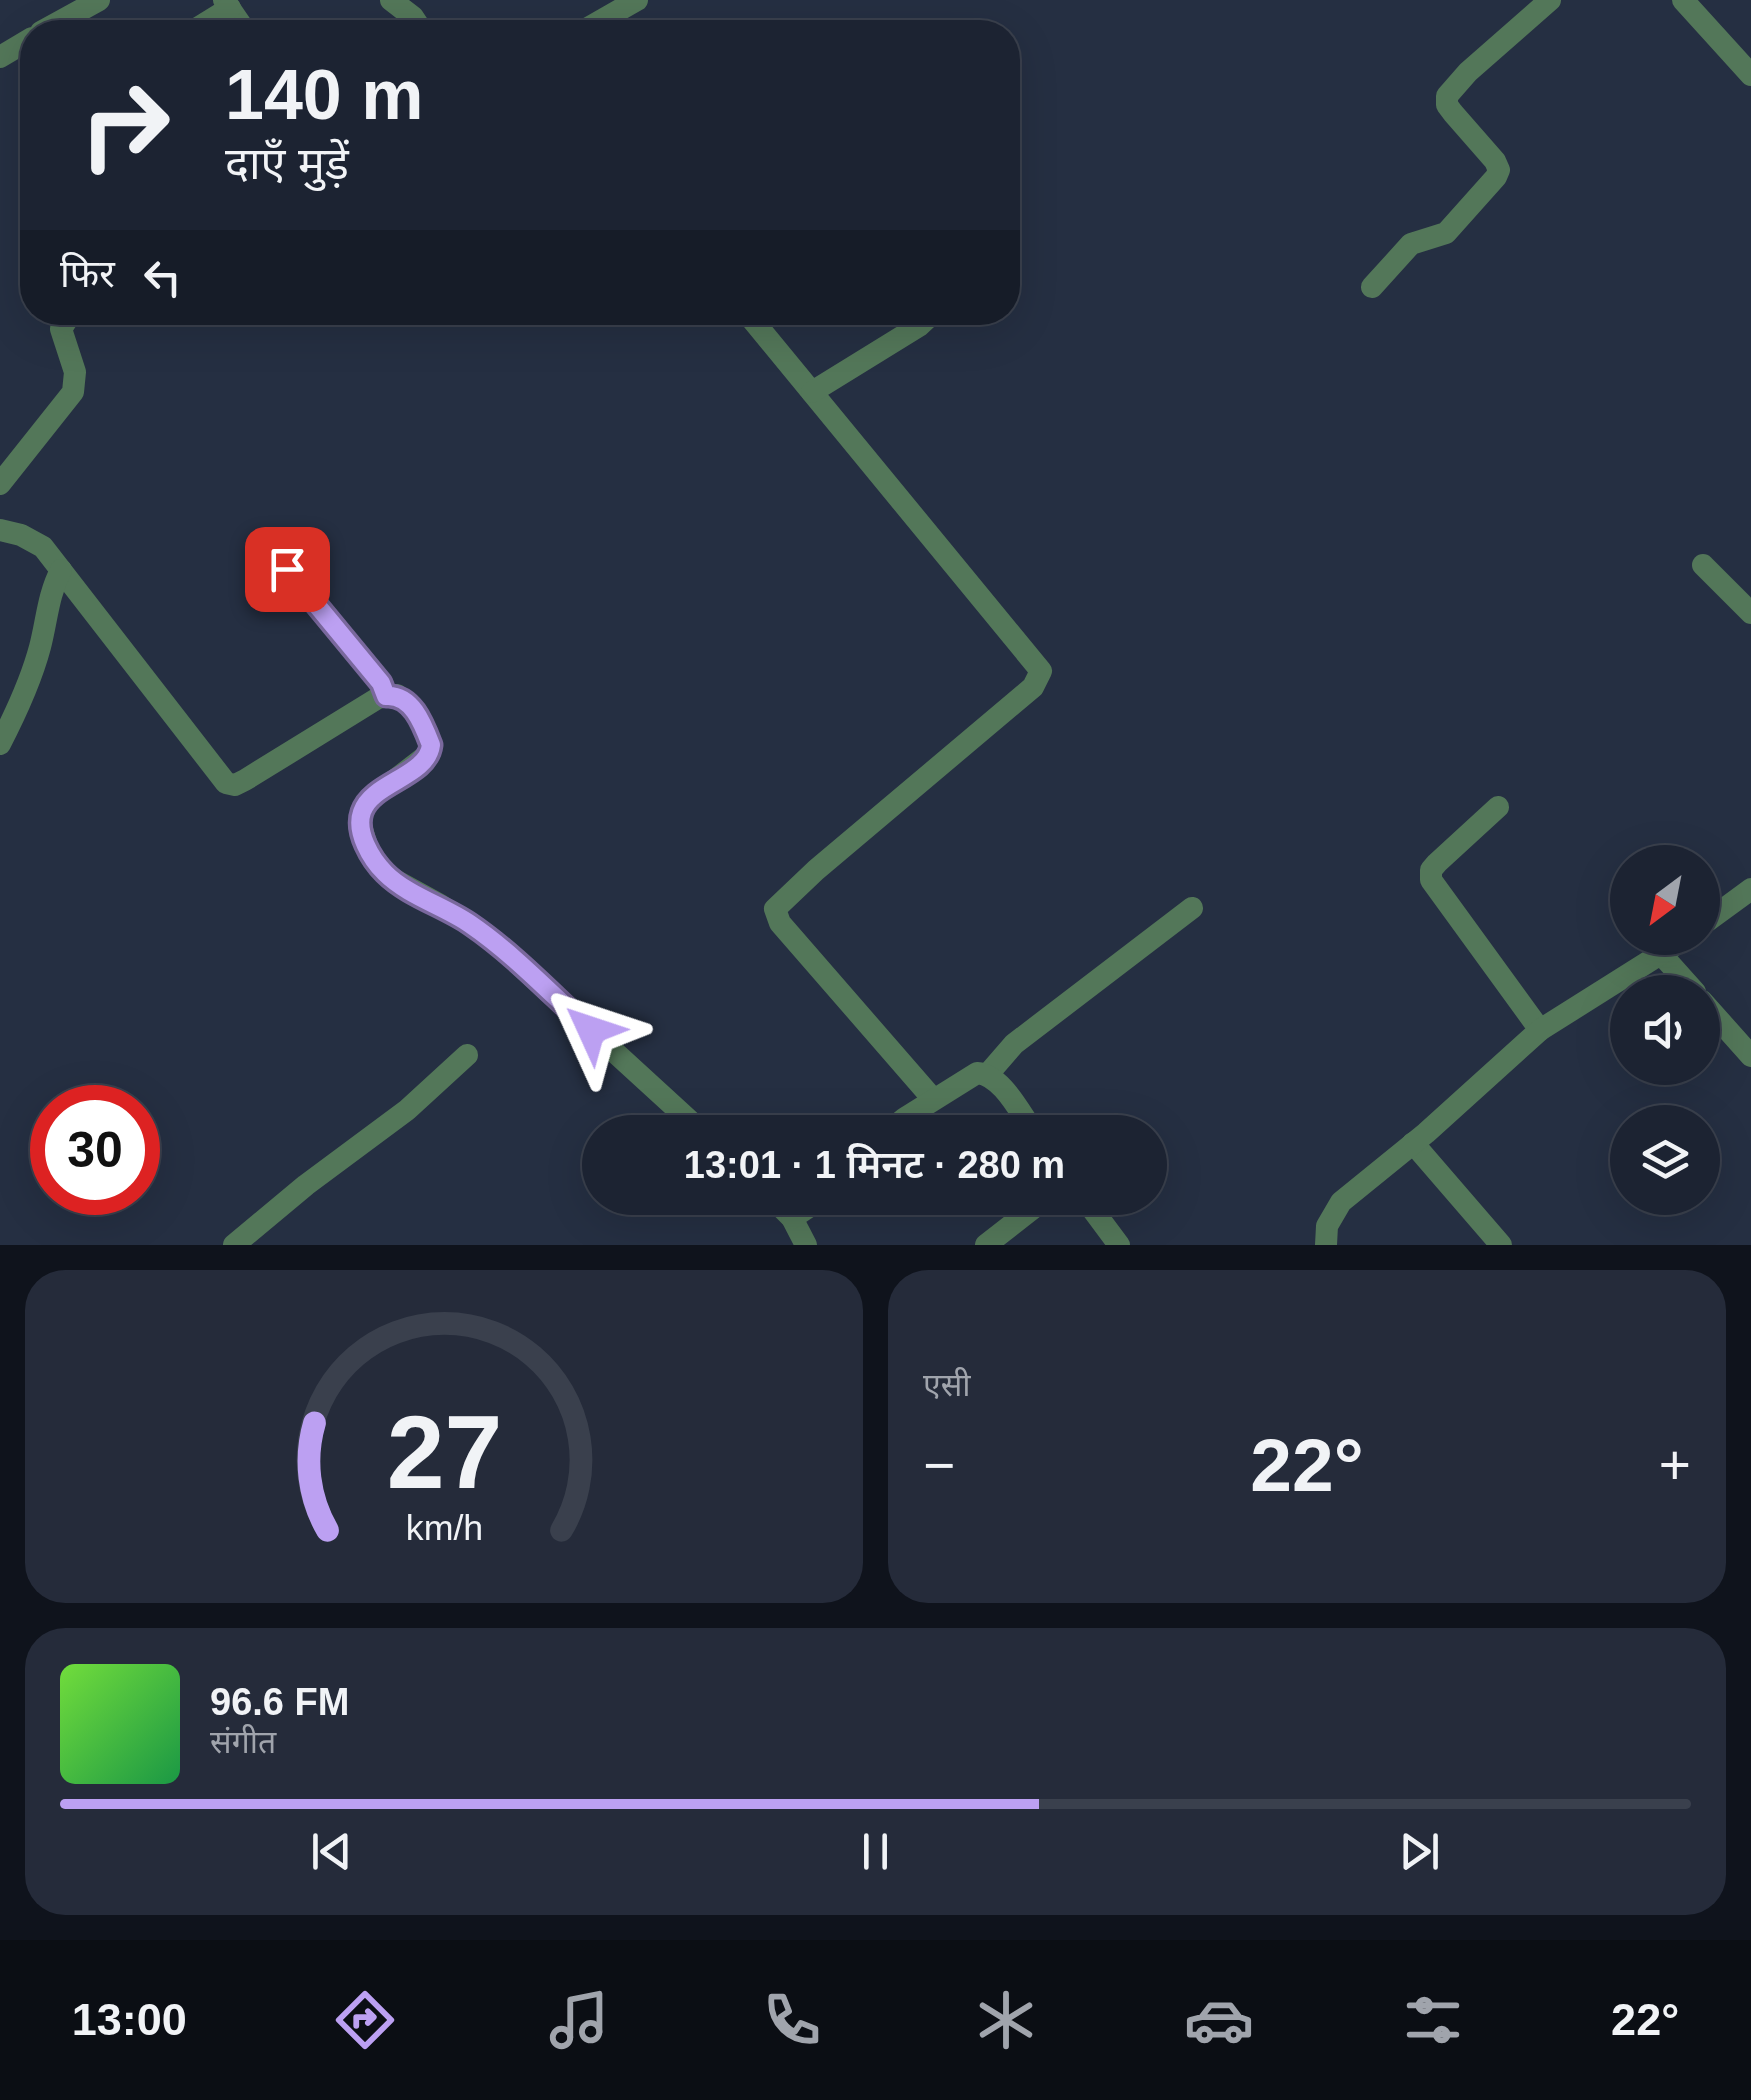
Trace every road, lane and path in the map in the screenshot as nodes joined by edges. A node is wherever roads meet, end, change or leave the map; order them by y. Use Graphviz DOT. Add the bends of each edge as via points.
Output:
graph roads {
  1 [pos="99,0"];
  2 [pos="391,0"];
  3 [pos="638,0"];
  4 [pos="1550,0"];
  5 [pos="1683,0"];
  6 [pos="227,4"];
  7 [pos="63,20"];
  8 [pos="206,20"];
  9 [pos="415,20"];
  10 [pos="602,20"];
  11 [pos="1751,76"];
  12 [pos="1372,287"];
  13 [pos="64,325"];
  14 [pos="757,325"];
  15 [pos="920,325"];
  16 [pos="812,392"];
  17 [pos="0,484"];
  18 [pos="0,530"];
  19 [pos="1702,565"];
  20 [pos="287,569"];
  21 [pos="61,570"];
  22 [pos="1751,614"];
  23 [pos="386,696"];
  24 [pos="0,744"];
  25 [pos="1498,807"];
  26 [pos="1751,889"];
  27 [pos="1192,908"];
  28 [pos="1720,912"];
  29 [pos="1659,955"];
  30 [pos="1662,955"];
  31 [pos="1680,975"];
  32 [pos="1720,1021"];
  33 [pos="1540,1030"];
  34 [pos="467,1055"];
  35 [pos="1751,1056"];
  36 [pos="988,1074"];
  37 [pos="932,1100"];
  38 [pos="683,1115"];
  39 [pos="911,1115"];
  40 [pos="1021,1115"];
  41 [pos="1414,1143"];
  42 [pos="789,1215"];
  43 [pos="796,1215"];
  44 [pos="1024,1215"];
  45 [pos="1097,1215"];
  46 [pos="792,1218"];
  47 [pos="234,1245"];
  48 [pos="806,1245"];
  49 [pos="986,1245"];
  50 [pos="1119,1245"];
  51 [pos="1326,1245"];
  52 [pos="1501,1245"];
  1 -- 7 [label="street"];
  2 -- 9 [label="street"];
  3 -- 10 [label="street"];
  4 -- 12 [label="street" via="1447,96 1453,113 1495,161 1496,178 1446,233 1411,244"];
  5 -- 11 [label="street"];
  6 -- 8 [label="street"];
  13 -- 17 [label="street" via="73,392"];
  14 -- 16 [label="street"];
  15 -- 16 [label="street"];
  16 -- 37 [label="street" via="1041,672 1033,688 775,909 780,923"];
  18 -- 21 [label="street" via="34,541"];
  19 -- 22 [label="street"];
  20 -- 23 [label="street"];
  21 -- 23 [label="street" via="226,783 245,780"];
  21 -- 24 [label="street" via="36,661"];
  23 -- 38 [label="street" via="406,700 431,745 426,759 362,810 360,823 374,859 389,877 491,939"];
  25 -- 33 [label="street" via="1437,863 1430,880"];
  26 -- 28 [label="street"];
  27 -- 36 [label="street" via="1014,1044"];
  29 -- 33 [label="street"];
  30 -- 31 [label="street"];
  32 -- 35 [label="street"];
  33 -- 41 [label="street"];
  34 -- 47 [label="street"];
  36 -- 37 [label="street" via="966,1078"];
  36 -- 40 [label="street"];
  37 -- 39 [label="street"];
  41 -- 51 [label="street" via="1341,1202 1326,1226"];
  41 -- 52 [label="street"];
  42 -- 46 [label="street"];
  43 -- 46 [label="street"];
  44 -- 49 [label="street"];
  45 -- 50 [label="street"];
  46 -- 48 [label="street"];
}
